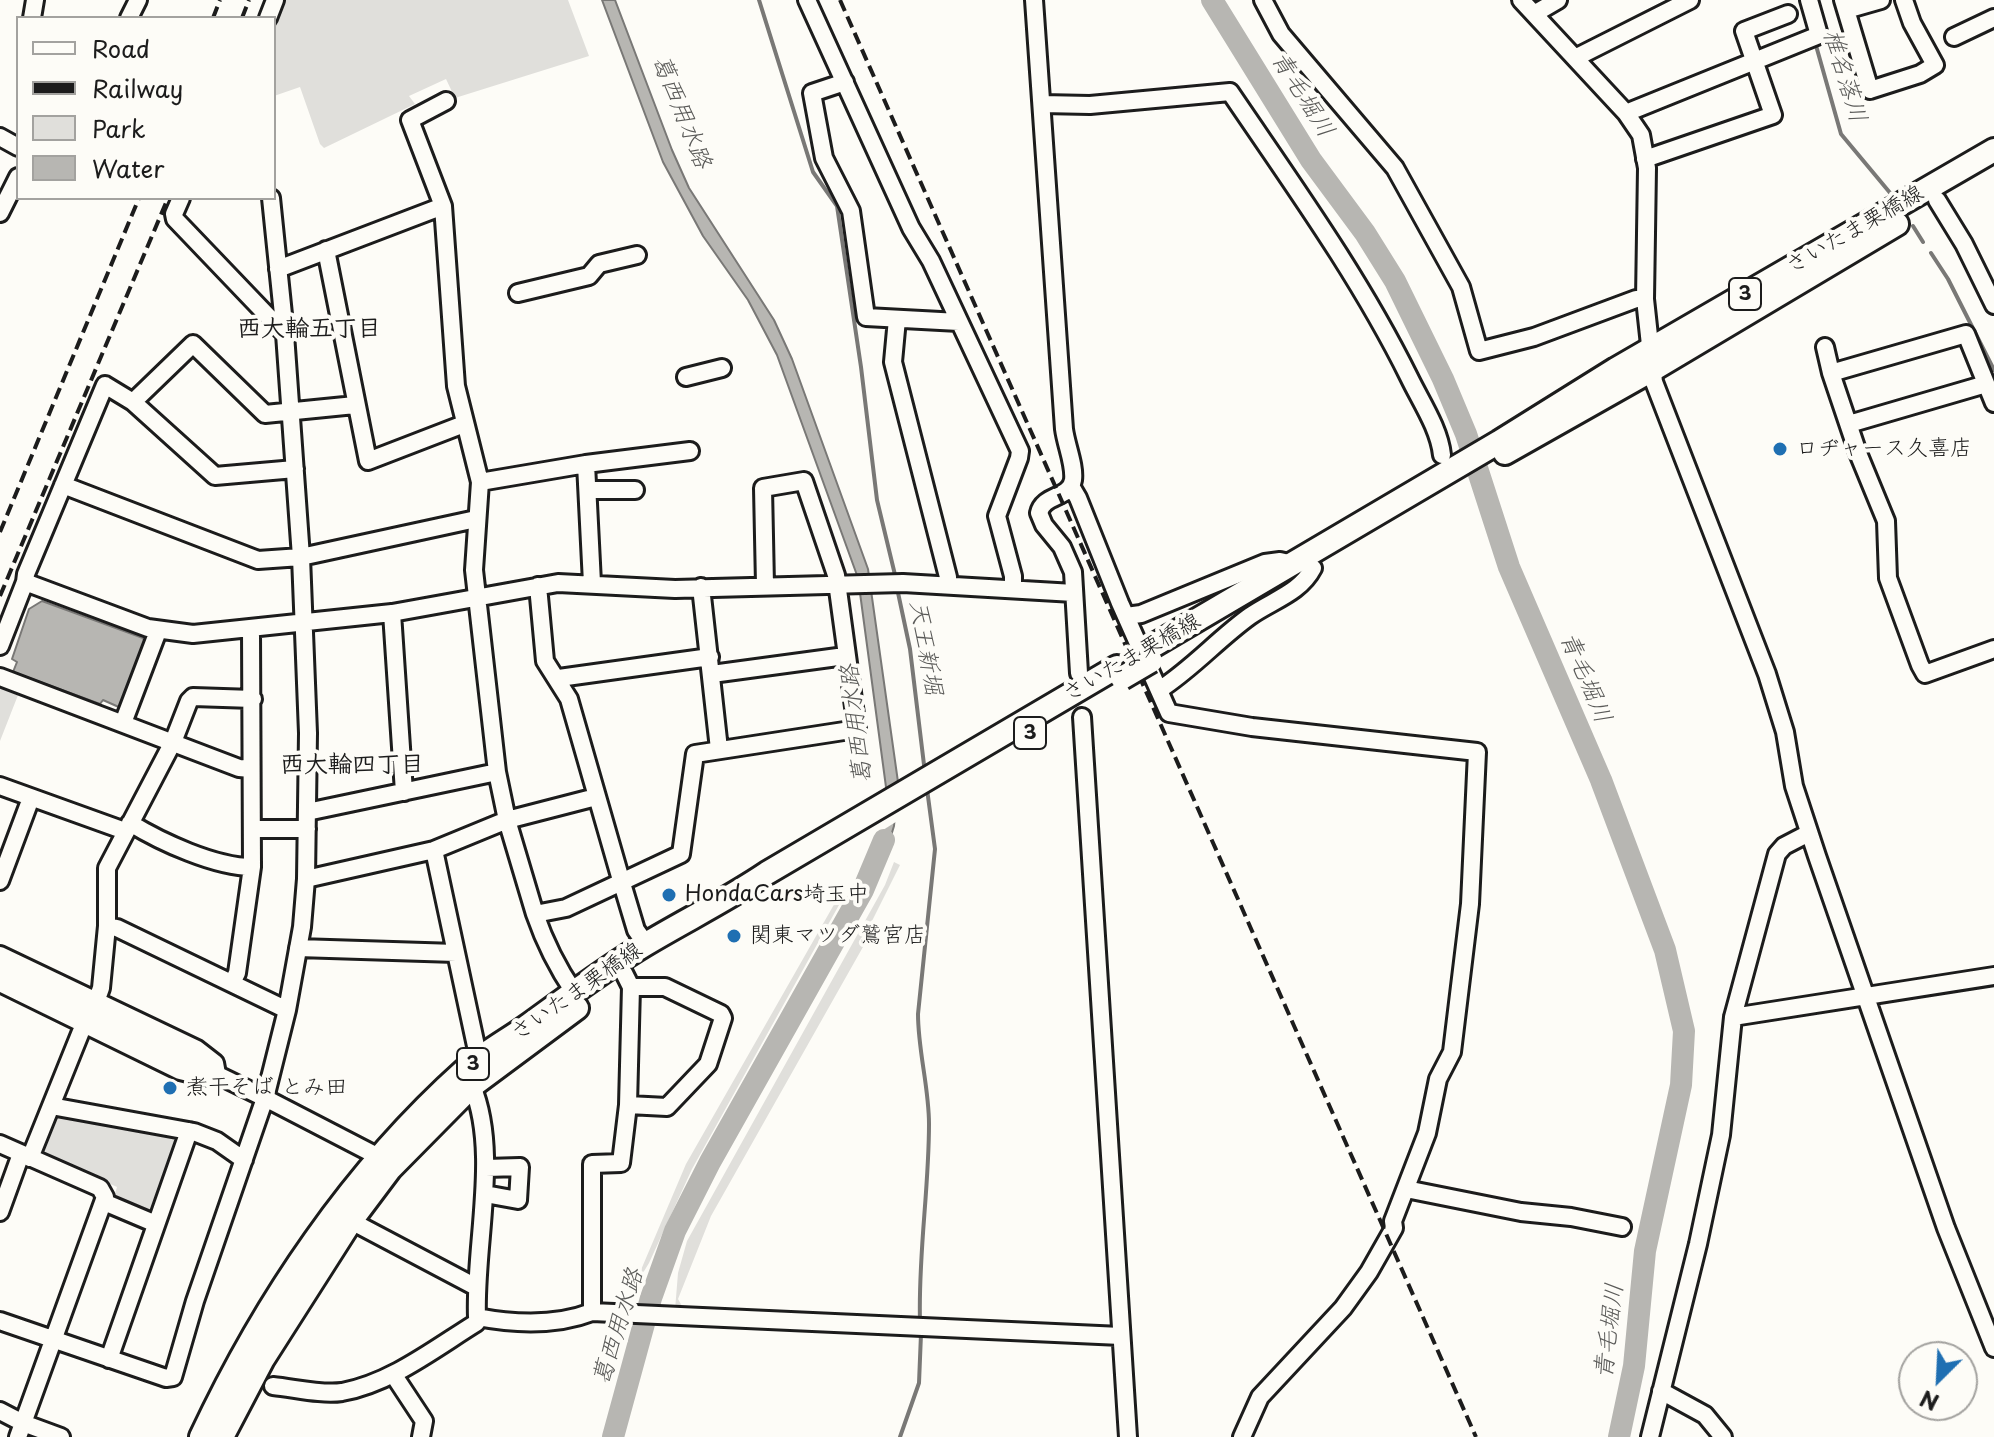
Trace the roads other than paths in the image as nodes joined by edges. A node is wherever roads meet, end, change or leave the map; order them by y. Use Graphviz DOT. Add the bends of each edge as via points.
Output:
graph roads {
  1 [pos="807,0"];
  2 [pos="1034,0"];
  3 [pos="1263,0"];
  4 [pos="1521,0"];
  5 [pos="1558,0"];
  6 [pos="1690,0"];
  7 [pos="1809,0"];
  8 [pos="1881,0"];
  9 [pos="1904,0"];
  10 [pos="1845,5"];
  11 [pos="1534,14"];
  12 [pos="1788,14"];
  13 [pos="1994,18"];
  14 [pos="1954,37"];
  15 [pos="1575,58"];
  16 [pos="1756,61"];
  17 [pos="845,82"];
  18 [pos="446,101"];
  19 [pos="1042,104"];
  20 [pos="1626,113"];
  21 [pos="1994,150"];
  22 [pos="1645,159"];
  23 [pos="1994,166"];
  24 [pos="16,181"];
  25 [pos="180,200"];
  26 [pos="271,200"];
  27 [pos="1937,200"];
  28 [pos="443,206"];
  29 [pos="0,213"];
  30 [pos="326,250"];
  31 [pos="637,255"];
  32 [pos="278,269"];
  33 [pos="518,293"];
  34 [pos="1645,299"];
  35 [pos="1994,305"];
  36 [pos="897,319"];
  37 [pos="959,322"];
  38 [pos="285,334"];
  39 [pos="1825,347"];
  40 [pos="1651,360"];
  41 [pos="722,368"];
  42 [pos="1831,373"];
  43 [pos="686,377"];
  44 [pos="1986,384"];
  45 [pos="133,402"];
  46 [pos="1994,403"];
  47 [pos="355,405"];
  48 [pos="290,412"];
  49 [pos="464,424"];
  50 [pos="1849,424"];
  51 [pos="690,451"];
  52 [pos="586,464"];
  53 [pos="295,469"];
  54 [pos="1450,469"];
  55 [pos="480,482"];
  56 [pos="63,485"];
  57 [pos="1071,486"];
  58 [pos="588,490"];
  59 [pos="635,490"];
  60 [pos="476,519"];
  61 [pos="301,557"];
  62 [pos="1303,566"];
  63 [pos="25,582"];
  64 [pos="592,583"];
  65 [pos="837,583"];
  66 [pos="948,584"];
  67 [pos="765,585"];
  68 [pos="538,586"];
  69 [pos="701,587"];
  70 [pos="1013,588"];
  71 [pos="1074,593"];
  72 [pos="476,598"];
  73 [pos="392,613"];
  74 [pos="1126,616"];
  75 [pos="304,624"];
  76 [pos="251,630"];
  77 [pos="158,631"];
  78 [pos="0,646"];
  79 [pos="1994,649"];
  80 [pos="845,656"];
  81 [pos="711,666"];
  82 [pos="1079,673"];
  83 [pos="0,677"];
  84 [pos="559,678"];
  85 [pos="1159,690"];
  86 [pos="253,699"];
  87 [pos="1082,717"];
  88 [pos="123,723"];
  89 [pos="173,742"];
  90 [pos="719,749"];
  91 [pos="251,769"];
  92 [pos="497,772"];
  93 [pos="0,786"];
  94 [pos="404,792"];
  95 [pos="596,797"];
  96 [pos="31,798"];
  97 [pos="507,820"];
  98 [pos="307,821"];
  99 [pos="863,823"];
  100 [pos="127,827"];
  101 [pos="253,829"];
  102 [pos="1809,833"];
  103 [pos="434,850"];
  104 [pos="252,867"];
  105 [pos="306,879"];
  106 [pos="621,880"];
  107 [pos="0,881"];
  108 [pos="535,914"];
  109 [pos="107,926"];
  110 [pos="646,944"];
  111 [pos="298,948"];
  112 [pos="456,953"];
  113 [pos="0,955"];
  114 [pos="0,969"];
  115 [pos="1994,976"];
  116 [pos="628,980"];
  117 [pos="0,983"];
  118 [pos="232,983"];
  119 [pos="574,992"];
  120 [pos="1867,996"];
  121 [pos="96,1002"];
  122 [pos="287,1010"];
  123 [pos="1733,1017"];
  124 [pos="84,1024"];
  125 [pos="479,1060"];
  126 [pos="217,1074"];
  127 [pos="472,1086"];
  128 [pos="265,1098"];
  129 [pos="628,1105"];
  130 [pos="51,1106"];
  131 [pos="189,1131"];
  132 [pos="0,1144"];
  133 [pos="26,1156"];
  134 [pos="244,1160"];
  135 [pos="384,1163"];
  136 [pos="486,1168"];
  137 [pos="1406,1189"];
  138 [pos="485,1194"];
  139 [pos="104,1202"];
  140 [pos="0,1212"];
  141 [pos="351,1221"];
  142 [pos="156,1224"];
  143 [pos="1622,1227"];
  144 [pos="476,1287"];
  145 [pos="592,1312"];
  146 [pos="480,1317"];
  147 [pos="0,1321"];
  148 [pos="1121,1336"];
  149 [pos="52,1340"];
  150 [pos="1994,1348"];
  151 [pos="109,1359"];
  152 [pos="393,1374"];
  153 [pos="273,1386"];
  154 [pos="1661,1391"];
  155 [pos="0,1411"];
  156 [pos="0,1420"];
  157 [pos="20,1430"];
  158 [pos="61,1437"];
  159 [pos="201,1437"];
  160 [pos="222,1437"];
  161 [pos="421,1437"];
  162 [pos="1128,1437"];
  163 [pos="1242,1437"];
  164 [pos="1650,1437"];
  165 [pos="1723,1437"];
  1 -- 17 [label="street"];
  2 -- 19 [label="street"];
  3 -- 34 [label="street" via="1281,34 1395,168 1461,287 1479,351"];
  4 -- 11 [label="street"];
  5 -- 11 [label="street"];
  6 -- 15 [label="street"];
  7 -- 16 [label="street" via="1819,35"];
  8 -- 10 [label="street"];
  9 -- 10 [label="street" via="1935,65 1870,90"];
  11 -- 15 [label="street"];
  12 -- 16 [label="street" via="1744,31"];
  13 -- 14 [label="street"];
  15 -- 20 [label="street"];
  16 -- 20 [label="street"];
  16 -- 22 [label="street" via="1773,115"];
  17 -- 36 [label="street" via="812,93 824,158 851,211 866,317"];
  17 -- 37 [label="street"];
  18 -- 28 [label="street" via="410,120"];
  19 -- 54 [label="street" via="1090,105 1230,92 1380,319"];
  19 -- 57 [label="street"];
  20 -- 22 [label="street" via="1641,135"];
  21 -- 40 [label="main road, さいたま栗橋線 / 3"];
  22 -- 34 [label="street"];
  23 -- 27 [label="main road, さいたま栗橋線 / 3"];
  24 -- 29 [label="street"];
  25 -- 38 [label="street" via="175,219"];
  26 -- 32 [label="street"];
  27 -- 35 [label="street"];
  27 -- 40 [label="main road, さいたま栗橋線 / 3"];
  28 -- 30 [label="street"];
  28 -- 49 [label="street" via="456,386"];
  30 -- 32 [label="street"];
  30 -- 47 [label="street"];
  31 -- 33 [label="street" via="599,264 589,276"];
  32 -- 38 [label="street"];
  34 -- 40 [label="street"];
  36 -- 37 [label="street"];
  36 -- 66 [label="street" via="893,362"];
  37 -- 70 [label="street" via="1020,451 997,516"];
  38 -- 48 [label="street"];
  39 -- 42 [label="street"];
  40 -- 54 [label="main road, さいたま栗橋線 / 3" via="1502,448"];
  40 -- 102 [label="street" via="1767,674"];
  41 -- 43 [label="street"];
  42 -- 44 [label="street" via="1966,334"];
  42 -- 50 [label="street"];
  44 -- 46 [label="street"];
  44 -- 50 [label="street"];
  45 -- 48 [label="street" via="193,344 259,411"];
  45 -- 53 [label="street" via="215,476"];
  45 -- 56 [label="street" via="105,385"];
  47 -- 48 [label="street"];
  47 -- 49 [label="street" via="368,461"];
  48 -- 53 [label="street"];
  49 -- 55 [label="street"];
  50 -- 79 [label="street" via="1886,521 1888,578 1925,674"];
  51 -- 52 [label="street"];
  52 -- 55 [label="street"];
  52 -- 58 [label="street"];
  53 -- 61 [label="street"];
  54 -- 62 [label="main road, さいたま栗橋線 / 3"];
  55 -- 60 [label="street"];
  56 -- 61 [label="street" via="258,560"];
  56 -- 63 [label="street"];
  57 -- 71 [label="street" via="1045,501 1039,513 1073,572"];
  57 -- 74 [label="street"];
  58 -- 59 [label="street"];
  58 -- 64 [label="street"];
  60 -- 61 [label="street"];
  60 -- 72 [label="street"];
  61 -- 75 [label="street"];
  62 -- 74 [label="street" via="1265,563"];
  62 -- 85 [label="street" via="1307,579 1297,588 1250,616"];
  62 -- 99 [label="main road, さいたま栗橋線 / 3"];
  63 -- 77 [label="street"];
  63 -- 78 [label="street"];
  64 -- 68 [label="street"];
  64 -- 69 [label="street"];
  65 -- 66 [label="street"];
  65 -- 67 [label="street"];
  65 -- 67 [label="street" via="800,480 763,488"];
  65 -- 80 [label="street"];
  66 -- 70 [label="street"];
  67 -- 69 [label="street"];
  68 -- 72 [label="street"];
  68 -- 84 [label="street" via="545,661"];
  69 -- 81 [label="street"];
  70 -- 71 [label="street"];
  71 -- 82 [label="street"];
  72 -- 73 [label="street"];
  72 -- 92 [label="street"];
  73 -- 75 [label="street"];
  73 -- 94 [label="street"];
  74 -- 85 [label="street"];
  75 -- 76 [label="street"];
  75 -- 98 [label="street"];
  76 -- 77 [label="street"];
  76 -- 86 [label="street"];
  77 -- 88 [label="street"];
  80 -- 81 [label="street"];
  80 -- 90 [label="street" via="857,729"];
  81 -- 84 [label="street"];
  81 -- 90 [label="street"];
  83 -- 88 [label="street"];
  84 -- 95 [label="street"];
  85 -- 137 [label="street" via="1169,713 1477,752 1470,904 1452,1052 1438,1079 1427,1133"];
  86 -- 89 [label="street" via="193,697"];
  86 -- 91 [label="street"];
  87 -- 148 [label="street"];
  88 -- 89 [label="street"];
  89 -- 91 [label="street"];
  89 -- 100 [label="street"];
  90 -- 106 [label="street" via="695,754 681,854"];
  91 -- 101 [label="street"];
  92 -- 94 [label="street"];
  92 -- 97 [label="street"];
  93 -- 96 [label="street"];
  94 -- 98 [label="street"];
  95 -- 97 [label="street"];
  95 -- 106 [label="street"];
  96 -- 100 [label="street"];
  96 -- 107 [label="street"];
  97 -- 103 [label="street"];
  97 -- 108 [label="street"];
  98 -- 101 [label="street"];
  98 -- 105 [label="street"];
  99 -- 110 [label="main road, さいたま栗橋線 / 3"];
  99 -- 116 [label="main road, さいたま栗橋線 / 3"];
  100 -- 104 [label="street" via="226,864"];
  100 -- 109 [label="street" via="106,873"];
  101 -- 104 [label="street"];
  102 -- 120 [label="street"];
  102 -- 123 [label="street" via="1784,846 1774,861"];
  103 -- 105 [label="street"];
  103 -- 112 [label="street"];
  104 -- 118 [label="street"];
  105 -- 111 [label="street"];
  106 -- 108 [label="street" via="566,908"];
  106 -- 110 [label="street" via="636,930"];
  108 -- 119 [label="street" via="545,944"];
  109 -- 118 [label="street"];
  109 -- 121 [label="street"];
  110 -- 119 [label="main road, さいたま栗橋線 / 3"];
  111 -- 112 [label="street"];
  111 -- 122 [label="street"];
  112 -- 125 [label="street"];
  113 -- 121 [label="street"];
  114 -- 126 [label="street"];
  115 -- 120 [label="street"];
  116 -- 127 [label="main road, さいたま栗橋線 / 3"];
  116 -- 129 [label="street"];
  116 -- 129 [label="street" via="665,987 723,1018 708,1064 667,1107"];
  117 -- 124 [label="street"];
  118 -- 122 [label="street"];
  119 -- 125 [label="main road, さいたま栗橋線 / 3"];
  120 -- 123 [label="street"];
  120 -- 150 [label="street" via="1946,1228"];
  121 -- 126 [label="street" via="197,1049 215,1063"];
  122 -- 128 [label="street"];
  123 -- 154 [label="street" via="1721,1135"];
  124 -- 126 [label="street" via="180,1071"];
  124 -- 130 [label="street"];
  125 -- 135 [label="main road, さいたま栗橋線 / 3"];
  126 -- 128 [label="street"];
  127 -- 135 [label="main road, さいたま栗橋線 / 3"];
  127 -- 136 [label="street"];
  128 -- 134 [label="street"];
  128 -- 135 [label="street"];
  129 -- 145 [label="street" via="621,1163 592,1164"];
  130 -- 131 [label="street"];
  130 -- 133 [label="street"];
  131 -- 134 [label="street" via="217,1141"];
  131 -- 142 [label="street"];
  132 -- 133 [label="street"];
  133 -- 139 [label="street" via="100,1188"];
  133 -- 140 [label="street"];
  134 -- 151 [label="street" via="173,1377"];
  135 -- 141 [label="main road, さいたま栗橋線 / 3"];
  135 -- 159 [label="main road, さいたま栗橋線 / 3" via="333,1214 289,1278"];
  136 -- 138 [label="street"];
  136 -- 138 [label="street" via="520,1167 518,1200"];
  137 -- 143 [label="street"];
  137 -- 163 [label="street" via="1394,1228 1369,1272 1343,1308 1260,1397"];
  138 -- 144 [label="street"];
  139 -- 142 [label="street"];
  139 -- 149 [label="street"];
  141 -- 144 [label="street"];
  141 -- 160 [label="main road, さいたま栗橋線 / 3" via="263,1359"];
  142 -- 151 [label="street"];
  144 -- 146 [label="street"];
  145 -- 146 [label="street" via="520,1324"];
  145 -- 148 [label="street"];
  146 -- 152 [label="street"];
  147 -- 149 [label="street"];
  148 -- 162 [label="street"];
  149 -- 151 [label="street"];
  149 -- 157 [label="street"];
  152 -- 153 [label="street" via="340,1392"];
  152 -- 161 [label="street" via="424,1421"];
  154 -- 164 [label="street"];
  154 -- 165 [label="street" via="1705,1415"];
  155 -- 157 [label="street"];
  156 -- 157 [label="street"];
  157 -- 158 [label="street"];
}
